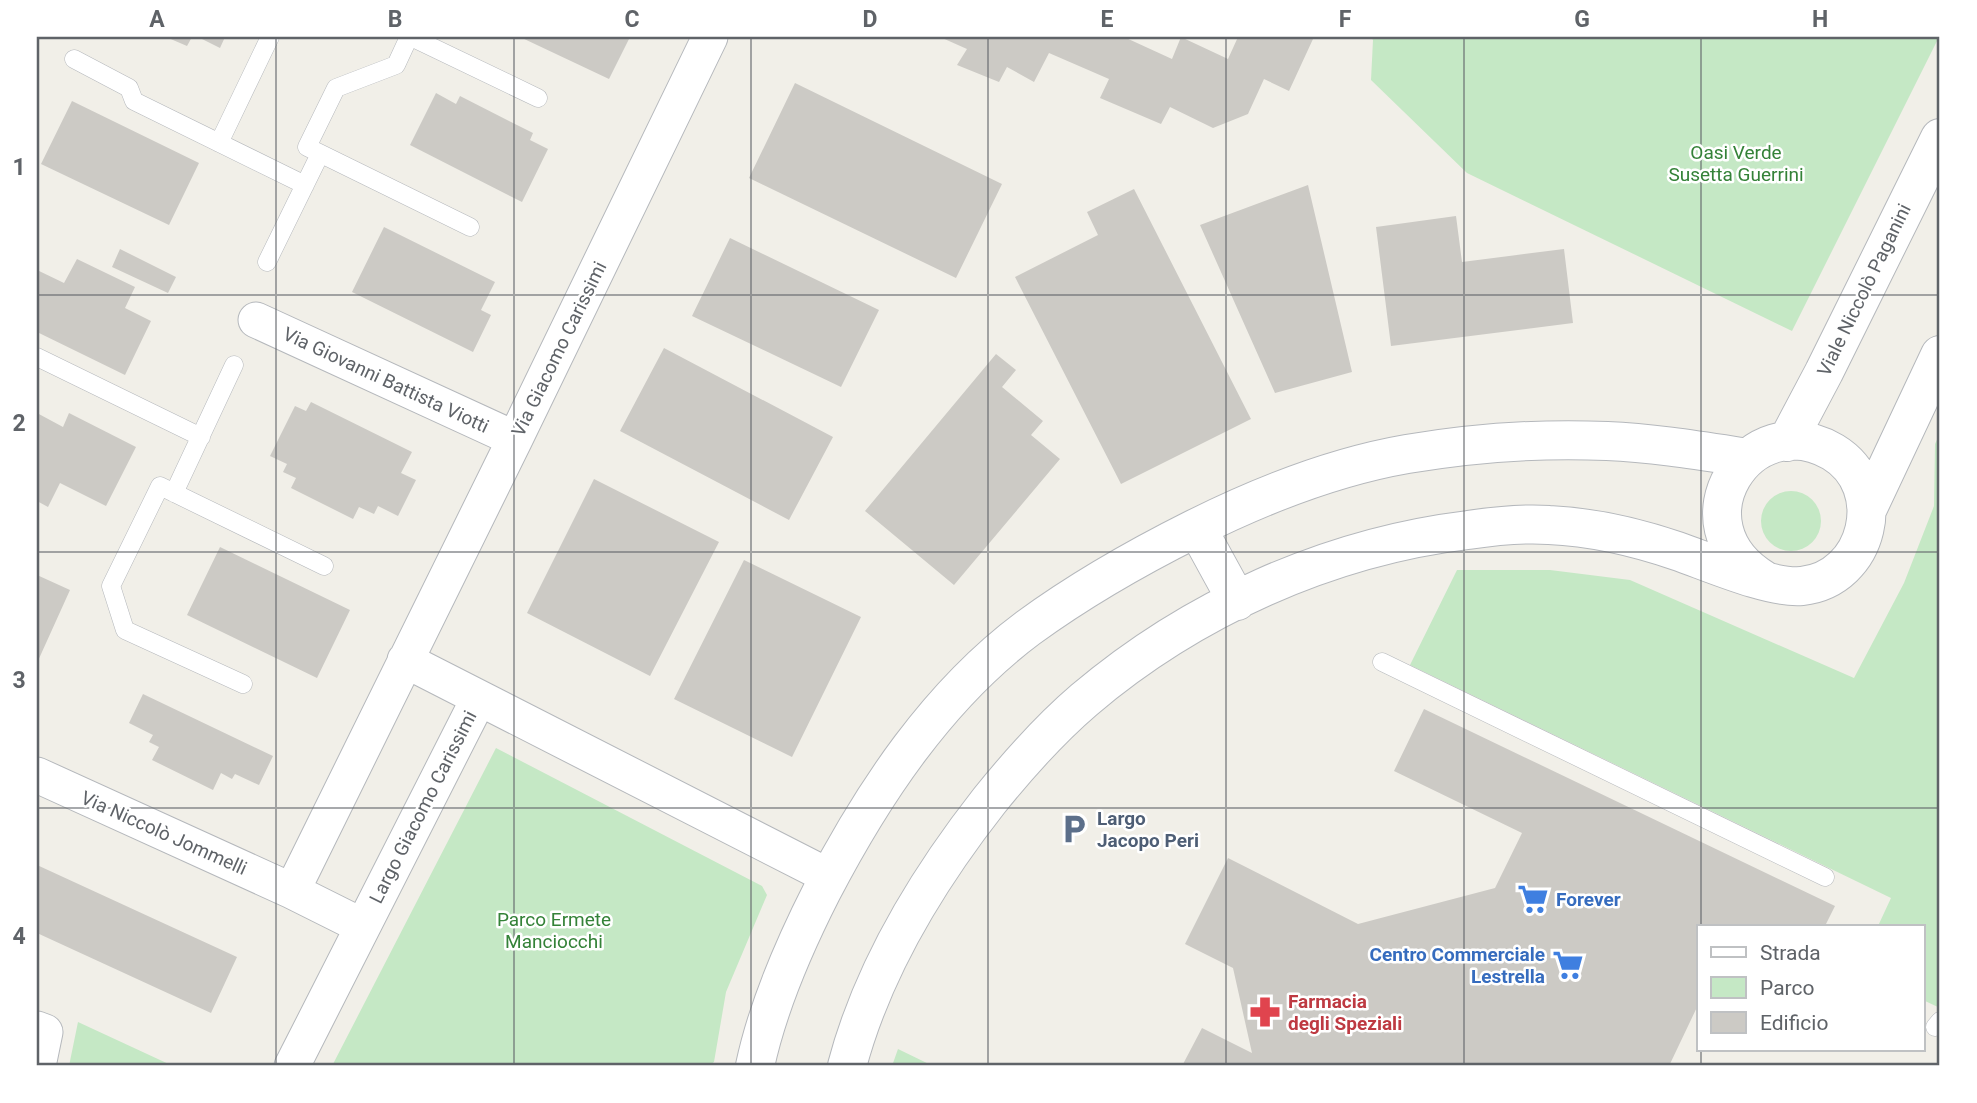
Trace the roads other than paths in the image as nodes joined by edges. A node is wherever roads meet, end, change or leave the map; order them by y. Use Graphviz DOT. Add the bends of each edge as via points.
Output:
graph roads {
  1 [pos="270,37"];
  2 [pos="410,37"];
  3 [pos="710,37"];
  4 [pos="74,60"];
  5 [pos="538,98"];
  6 [pos="1940,138"];
  7 [pos="219,143"];
  8 [pos="320,154"];
  9 [pos="305,185"];
  10 [pos="470,227"];
  11 [pos="267,262"];
  12 [pos="256,320"];
  13 [pos="1940,355"];
  14 [pos="37,358"];
  15 [pos="234,365"];
  16 [pos="201,437"];
  17 [pos="515,439"];
  18 [pos="1787,442"];
  19 [pos="1748,458"];
  20 [pos="174,493"];
  21 [pos="1867,510"];
  22 [pos="1196,528"];
  23 [pos="324,566"];
  24 [pos="1764,580"];
  25 [pos="1237,601"];
  26 [pos="405,660"];
  27 [pos="1382,662"];
  28 [pos="243,684"];
  29 [pos="479,698"];
  30 [pos="37,775"];
  31 [pos="830,877"];
  32 [pos="1825,877"];
  33 [pos="292,891"];
  34 [pos="362,926"];
  35 [pos="37,1029"];
  36 [pos="38,1066"];
  37 [pos="292,1066"];
  38 [pos="755,1066"];
  39 [pos="848,1066"];
  1 -- 7 [label="lane"];
  2 -- 5 [label="lane"];
  2 -- 8 [label="lane" via="396,65 336,88 307,147"];
  3 -- 17 [label="street, Via Giacomo Carissimi"];
  4 -- 7 [label="lane" via="129,88 134,101"];
  6 -- 18 [label="street, Viale Niccolò Paganini"];
  7 -- 9 [label="lane"];
  8 -- 9 [label="lane"];
  8 -- 10 [label="lane"];
  9 -- 11 [label="lane"];
  12 -- 17 [label="street, Via Giovanni Battista Viotti"];
  13 -- 21 [label="street"];
  14 -- 16 [label="lane"];
  15 -- 16 [label="lane"];
  16 -- 20 [label="lane"];
  17 -- 26 [label="street, Via Giacomo Carissimi"];
  18 -- 19 [label="street"];
  18 -- 21 [label="street" via="1816,444 1842,458 1860,481"];
  19 -- 22 [label="street" via="1601,440 1471,445 1324,474"];
  19 -- 24 [label="street" via="1728,483 1721,515 1734,554"];
  20 -- 23 [label="lane"];
  20 -- 28 [label="lane" via="160,486 111,586 125,630"];
  21 -- 24 [label="street" via="1860,545 1836,573 1801,586"];
  22 -- 25 [label="street"];
  22 -- 31 [label="street" via="1087,587 991,659 943,709 885,783"];
  24 -- 25 [label="street" via="1629,536 1527,524 1394,542 1345,556"];
  25 -- 39 [label="street" via="1168,638 1102,685 1009,777 957,844 911,915 870,999"];
  26 -- 29 [label="street, Largo Giacomo Carissimi"];
  26 -- 33 [label="street"];
  27 -- 32 [label="lane"];
  29 -- 31 [label="street"];
  29 -- 34 [label="street, Largo Giacomo Carissimi"];
  30 -- 33 [label="street, Via Niccolò Jommelli"];
  31 -- 38 [label="street" via="783,976"];
  33 -- 34 [label="street, Largo Giacomo Carissimi"];
  34 -- 37 [label="street"];
  35 -- 36 [label="street" via="45,1032"];
}
